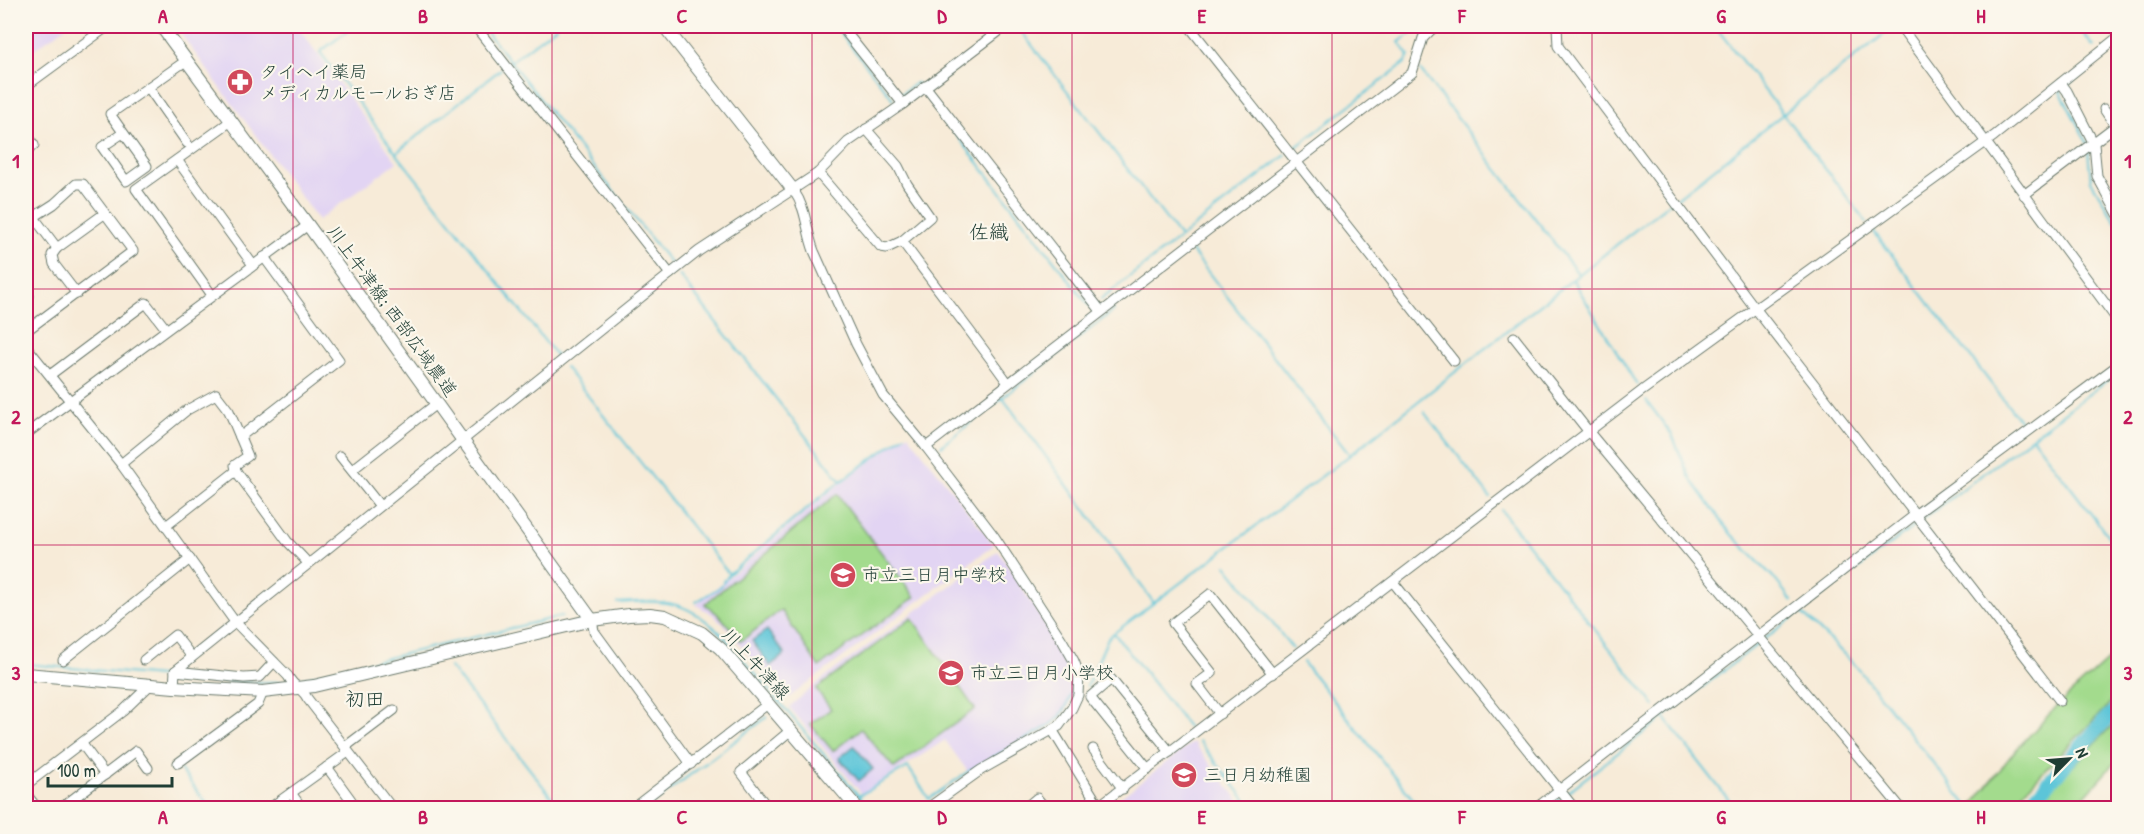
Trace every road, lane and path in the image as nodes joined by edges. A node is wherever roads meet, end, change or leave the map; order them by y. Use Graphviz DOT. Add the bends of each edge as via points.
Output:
graph roads {
  1 [pos="108,26"];
  2 [pos="161,26"];
  3 [pos="476,26"];
  4 [pos="664,26"];
  5 [pos="841,26"];
  6 [pos="1005,26"];
  7 [pos="1189,26"];
  8 [pos="1435,26"];
  9 [pos="1557,26"];
  10 [pos="1900,26"];
  11 [pos="2118,37"];
  12 [pos="187,60"];
  13 [pos="2061,83"];
  14 [pos="26,86"];
  15 [pos="925,86"];
  16 [pos="148,87"];
  17 [pos="903,104"];
  18 [pos="2104,109"];
  19 [pos="231,121"];
  20 [pos="866,129"];
  21 [pos="2117,129"];
  22 [pos="26,133"];
  23 [pos="123,133"];
  24 [pos="1986,141"];
  25 [pos="187,143"];
  26 [pos="2094,144"];
  27 [pos="26,151"];
  28 [pos="177,160"];
  29 [pos="1296,160"];
  30 [pos="818,173"];
  31 [pos="794,190"];
  32 [pos="2024,195"];
  33 [pos="104,214"];
  34 [pos="2118,214"];
  35 [pos="29,219"];
  36 [pos="308,225"];
  37 [pos="902,241"];
  38 [pos="57,248"];
  39 [pos="264,257"];
  40 [pos="253,265"];
  41 [pos="670,274"];
  42 [pos="26,291"];
  43 [pos="76,294"];
  44 [pos="212,295"];
  45 [pos="26,298"];
  46 [pos="1755,308"];
  47 [pos="1101,311"];
  48 [pos="2118,321"];
  49 [pos="166,329"];
  50 [pos="26,331"];
  51 [pos="1514,337"];
  52 [pos="26,346"];
  53 [pos="1454,361"];
  54 [pos="2118,365"];
  55 [pos="50,375"];
  56 [pos="1008,383"];
  57 [pos="70,400"];
  58 [pos="436,404"];
  59 [pos="1589,432"];
  60 [pos="26,434"];
  61 [pos="240,437"];
  62 [pos="462,440"];
  63 [pos="926,447"];
  64 [pos="340,456"];
  65 [pos="121,464"];
  66 [pos="352,470"];
  67 [pos="236,471"];
  68 [pos="380,506"];
  69 [pos="1916,514"];
  70 [pos="166,526"];
  71 [pos="190,559"];
  72 [pos="308,563"];
  73 [pos="1393,582"];
  74 [pos="591,620"];
  75 [pos="235,622"];
  76 [pos="1760,640"];
  77 [pos="192,657"];
  78 [pos="63,660"];
  79 [pos="144,660"];
  80 [pos="274,662"];
  81 [pos="175,671"];
  82 [pos="26,674"];
  83 [pos="1273,674"];
  84 [pos="293,683"];
  85 [pos="150,685"];
  86 [pos="174,687"];
  87 [pos="263,692"];
  88 [pos="2060,701"];
  89 [pos="769,703"];
  90 [pos="394,710"];
  91 [pos="1220,714"];
  92 [pos="791,730"];
  93 [pos="1053,731"];
  94 [pos="82,744"];
  95 [pos="347,749"];
  96 [pos="1093,749"];
  97 [pos="1170,752"];
  98 [pos="178,763"];
  99 [pos="691,764"];
  100 [pos="327,767"];
  101 [pos="148,768"];
  102 [pos="1148,769"];
  103 [pos="105,775"];
  104 [pos="26,784"];
  105 [pos="1123,789"];
  106 [pos="1559,790"];
  107 [pos="291,793"];
  108 [pos="26,794"];
  109 [pos="351,800"];
  110 [pos="1098,807"];
  111 [pos="37,808"];
  112 [pos="61,808"];
  113 [pos="270,808"];
  114 [pos="302,808"];
  115 [pos="392,808"];
  116 [pos="633,808"];
  117 [pos="768,808"];
  118 [pos="857,808"];
  119 [pos="928,808"];
  120 [pos="1025,808"];
  121 [pos="1045,808"];
  122 [pos="1536,808"];
  123 [pos="1574,808"];
  124 [pos="1901,808"];
  1 -- 14 [label="street"];
  2 -- 12 [label="main road, 川上牛津線; 西部広域農道"];
  3 -- 41 [label="street"];
  4 -- 31 [label="main road"];
  5 -- 17 [label="street"];
  6 -- 15 [label="street"];
  7 -- 29 [label="street"];
  8 -- 29 [label="street" via="1422,38 1412,73"];
  9 -- 46 [label="street" via="1558,46"];
  10 -- 24 [label="street"];
  11 -- 13 [label="street"];
  12 -- 16 [label="street"];
  12 -- 19 [label="main road, 川上牛津線; 西部広域農道"];
  13 -- 24 [label="street"];
  13 -- 26 [label="street"];
  15 -- 17 [label="street"];
  15 -- 47 [label="street"];
  16 -- 23 [label="street" via="110,114"];
  16 -- 25 [label="street"];
  17 -- 20 [label="street"];
  18 -- 21 [label="street"];
  19 -- 28 [label="street"];
  19 -- 36 [label="main road, 川上牛津線; 西部広域農道"];
  20 -- 30 [label="street"];
  20 -- 37 [label="street" via="898,166 930,217"];
  21 -- 26 [label="street"];
  22 -- 27 [label="street" via="34,145"];
  23 -- 23 [label="street" via="147,166 126,181 102,147"];
  24 -- 32 [label="street"];
  24 -- 46 [label="street"];
  26 -- 32 [label="street"];
  26 -- 34 [label="street" via="2097,176"];
  28 -- 40 [label="street"];
  28 -- 44 [label="street" via="136,189"];
  29 -- 47 [label="street"];
  29 -- 53 [label="street"];
  30 -- 31 [label="street"];
  30 -- 37 [label="street" via="881,247"];
  31 -- 41 [label="street"];
  31 -- 63 [label="street" via="806,214 814,251 869,370 890,405"];
  32 -- 48 [label="street"];
  33 -- 35 [label="street" via="83,184 76,184"];
  33 -- 38 [label="street"];
  33 -- 43 [label="street" via="133,252"];
  35 -- 38 [label="street"];
  36 -- 39 [label="street"];
  36 -- 58 [label="main road, 川上牛津線; 西部広域農道"];
  37 -- 56 [label="street"];
  38 -- 43 [label="street" via="52,259"];
  39 -- 40 [label="street"];
  39 -- 61 [label="street" via="339,360"];
  40 -- 44 [label="street"];
  41 -- 62 [label="street"];
  42 -- 45 [label="street"];
  43 -- 50 [label="street"];
  44 -- 49 [label="street"];
  46 -- 59 [label="street"];
  46 -- 69 [label="street"];
  47 -- 56 [label="street"];
  49 -- 55 [label="street" via="146,303"];
  49 -- 57 [label="street"];
  51 -- 59 [label="street"];
  52 -- 55 [label="street"];
  54 -- 69 [label="street"];
  55 -- 57 [label="street"];
  56 -- 63 [label="street"];
  57 -- 60 [label="street"];
  57 -- 65 [label="street"];
  58 -- 62 [label="main road, 川上牛津線; 西部広域農道"];
  58 -- 66 [label="street"];
  59 -- 73 [label="street"];
  59 -- 76 [label="street"];
  61 -- 65 [label="street" via="229,411 216,394 187,410"];
  61 -- 67 [label="street" via="248,456 235,465"];
  62 -- 68 [label="street"];
  62 -- 74 [label="main road, 川上牛津線; 西部広域農道"];
  63 -- 93 [label="street" via="994,536 1077,667 1078,695 1065,720"];
  64 -- 66 [label="street"];
  65 -- 70 [label="street"];
  66 -- 68 [label="street"];
  67 -- 70 [label="street"];
  67 -- 72 [label="street"];
  68 -- 72 [label="street"];
  69 -- 76 [label="street"];
  69 -- 88 [label="street"];
  70 -- 71 [label="street"];
  71 -- 75 [label="street"];
  71 -- 78 [label="street"];
  72 -- 75 [label="street"];
  73 -- 83 [label="street"];
  73 -- 106 [label="street"];
  74 -- 84 [label="main road, 川上牛津線"];
  74 -- 89 [label="main road, 川上牛津線" via="650,614 682,622 721,649"];
  74 -- 99 [label="street" via="594,632"];
  75 -- 77 [label="street"];
  75 -- 80 [label="street"];
  76 -- 106 [label="street"];
  76 -- 124 [label="street"];
  77 -- 79 [label="street" via="175,635"];
  77 -- 81 [label="street"];
  80 -- 81 [label="street" via="260,677"];
  80 -- 84 [label="street"];
  81 -- 86 [label="street"];
  82 -- 85 [label="main road, 川上牛津線"];
  83 -- 91 [label="street"];
  83 -- 91 [label="street" via="1210,594 1173,624 1212,673 1197,684"];
  84 -- 87 [label="main road, 川上牛津線"];
  84 -- 95 [label="street" via="305,692"];
  85 -- 86 [label="main road, 川上牛津線"];
  85 -- 94 [label="street"];
  86 -- 87 [label="main road, 川上牛津線"];
  87 -- 98 [label="street" via="258,704"];
  89 -- 92 [label="main road, 川上牛津線"];
  89 -- 99 [label="street"];
  90 -- 95 [label="street"];
  91 -- 97 [label="street"];
  92 -- 117 [label="street" via="741,772"];
  92 -- 118 [label="main road, 川上牛津線"];
  93 -- 110 [label="street"];
  93 -- 119 [label="street" via="981,770"];
  94 -- 103 [label="street"];
  94 -- 104 [label="street"];
  95 -- 100 [label="street"];
  95 -- 115 [label="street"];
  96 -- 105 [label="street"];
  97 -- 102 [label="street"];
  97 -- 102 [label="street" via="1112,679 1090,697"];
  99 -- 116 [label="street"];
  100 -- 107 [label="street"];
  100 -- 109 [label="street"];
  101 -- 103 [label="street" via="136,751"];
  102 -- 105 [label="street"];
  103 -- 112 [label="street"];
  105 -- 110 [label="street"];
  106 -- 122 [label="street"];
  106 -- 123 [label="street"];
  107 -- 113 [label="street"];
  107 -- 114 [label="street"];
  108 -- 111 [label="street"];
  120 -- 121 [label="street" via="1037,798"];
}
